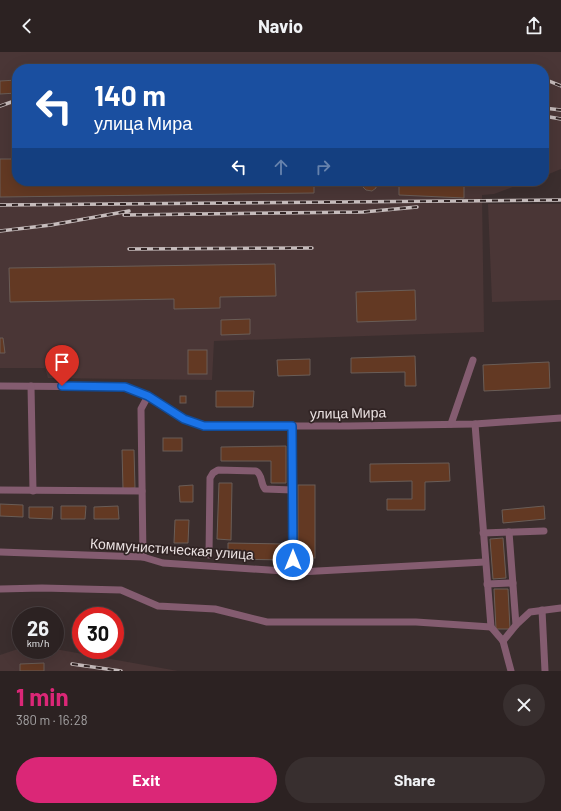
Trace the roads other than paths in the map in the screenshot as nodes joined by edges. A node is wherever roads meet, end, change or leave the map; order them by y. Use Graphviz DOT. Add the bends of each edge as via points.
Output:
graph roads {
  1 [pos="473,360"];
  2 [pos="0,386"];
  3 [pos="31,386"];
  4 [pos="148,396"];
  5 [pos="561,418"];
  6 [pos="451,424"];
  7 [pos="475,424"];
  8 [pos="292,426"];
  9 [pos="0,490"];
  10 [pos="33,490"];
  11 [pos="292,490"];
  12 [pos="142,491"];
  13 [pos="544,531"];
  14 [pos="509,532"];
  15 [pos="483,533"];
  16 [pos="0,552"];
  17 [pos="209,555"];
  18 [pos="143,557"];
  19 [pos="293,560"];
  20 [pos="485,562"];
  21 [pos="513,583"];
  22 [pos="487,584"];
  23 [pos="0,588"];
  24 [pos="561,608"];
  25 [pos="542,610"];
  26 [pos="516,625"];
  27 [pos="491,627"];
  28 [pos="503,641"];
  29 [pos="511,671"];
  30 [pos="545,671"];
  1 -- 6 [label="street"];
  2 -- 3 [label="street, улица Мира"];
  3 -- 4 [label="street, улица Мира" via="125,387"];
  3 -- 10 [label="street"];
  4 -- 8 [label="street, улица Мира" via="184,419 204,426"];
  4 -- 12 [label="street" via="141,409"];
  5 -- 7 [label="street, улица Мира"];
  6 -- 7 [label="street, улица Мира"];
  6 -- 8 [label="street, улица Мира"];
  7 -- 15 [label="street"];
  8 -- 11 [label="street"];
  9 -- 10 [label="street"];
  10 -- 12 [label="street"];
  11 -- 17 [label="street" via="265,488 261,476 256,471 218,470 212,473"];
  11 -- 19 [label="street"];
  12 -- 18 [label="street"];
  13 -- 14 [label="street"];
  14 -- 15 [label="street"];
  14 -- 21 [label="street"];
  15 -- 20 [label="street"];
  16 -- 18 [label="street, Коммунистическая улица"];
  18 -- 20 [label="street, Коммунистическая улица" via="163,563 299,572"];
  20 -- 22 [label="street"];
  21 -- 22 [label="street"];
  21 -- 26 [label="street"];
  22 -- 27 [label="street"];
  23 -- 27 [label="street" via="121,590 158,606 215,609 267,622 416,622"];
  24 -- 25 [label="street"];
  25 -- 26 [label="street" via="530,612"];
  25 -- 30 [label="street"];
  26 -- 28 [label="street"];
  27 -- 28 [label="street"];
  28 -- 29 [label="street"];
}
